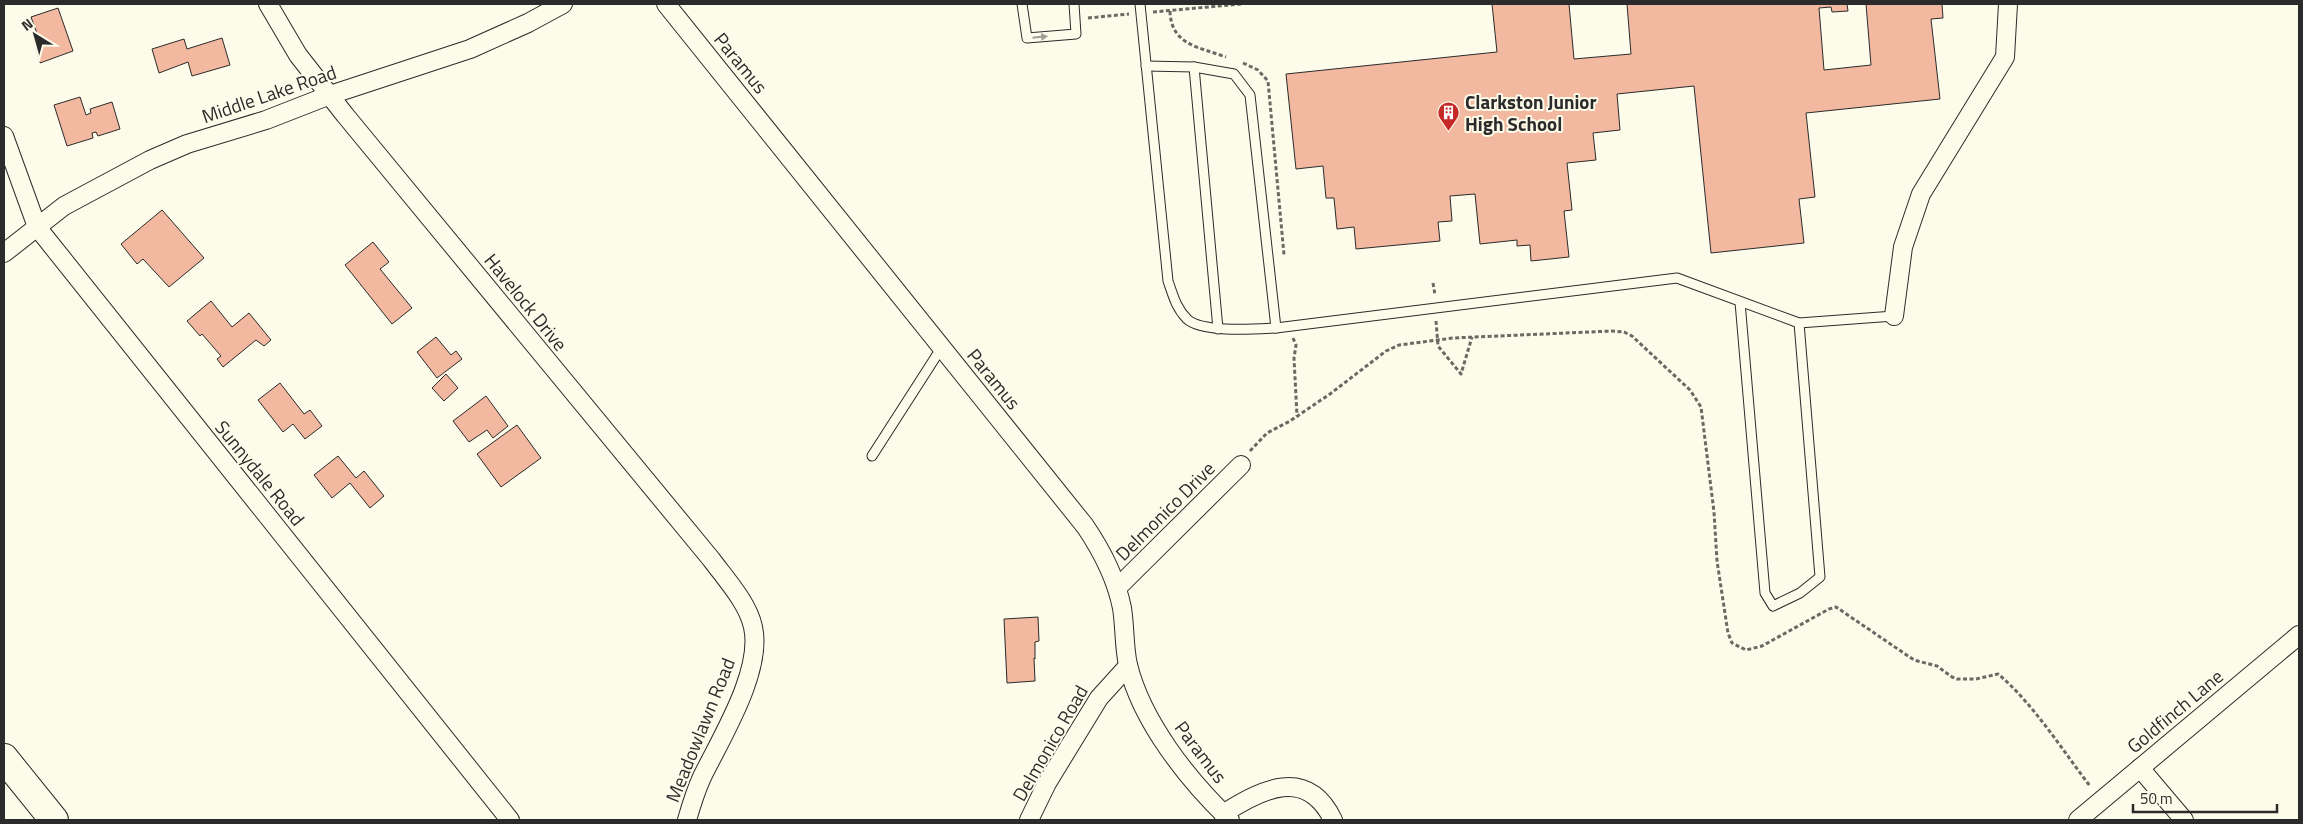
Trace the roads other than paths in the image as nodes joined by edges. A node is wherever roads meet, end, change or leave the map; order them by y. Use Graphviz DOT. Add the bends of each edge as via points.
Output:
graph roads {
  1 [pos="268,4"];
  2 [pos="563,4"];
  3 [pos="666,4"];
  4 [pos="1022,4"];
  5 [pos="1074,4"];
  6 [pos="2008,4"];
  7 [pos="1141,8"];
  8 [pos="1146,66"];
  9 [pos="1194,67"];
  10 [pos="330,95"];
  11 [pos="4,136"];
  12 [pos="37,226"];
  13 [pos="4,253"];
  14 [pos="1740,302"];
  15 [pos="1894,316"];
  16 [pos="1799,323"];
  17 [pos="1276,328"];
  18 [pos="1218,329"];
  19 [pos="942,347"];
  20 [pos="872,456"];
  21 [pos="1242,465"];
  22 [pos="1118,588"];
  23 [pos="753,626"];
  24 [pos="2299,635"];
  25 [pos="1128,666"];
  26 [pos="4,758"];
  27 [pos="2140,768"];
  28 [pos="1226,817"];
  29 [pos="54,820"];
  30 [pos="510,820"];
  31 [pos="687,820"];
  32 [pos="1029,820"];
  33 [pos="1333,820"];
  34 [pos="2078,820"];
  35 [pos="2184,820"];
  1 -- 10 [label="street, Havelock Drive" via="298,55"];
  2 -- 10 [label="street, Middle Lake Road" via="470,49"];
  3 -- 19 [label="street, Paramus"];
  4 -- 5 [label="lane, one-way" via="1026,38 1076,34"];
  6 -- 15 [label="street" via="2005,57 1921,194 1903,248"];
  7 -- 8 [label="lane"];
  8 -- 9 [label="lane"];
  8 -- 18 [label="lane" via="1168,281 1176,306 1189,321"];
  9 -- 17 [label="lane" via="1234,74 1250,95"];
  9 -- 18 [label="lane"];
  10 -- 12 [label="street, Middle Lake Road" via="150,160 64,206"];
  10 -- 23 [label="street, Havelock Drive" via="711,559 738,595"];
  11 -- 12 [label="street, Sunnydale Road"];
  12 -- 13 [label="street, Middle Lake Road"];
  12 -- 30 [label="street, Sunnydale Road"];
  14 -- 16 [label="lane"];
  14 -- 16 [label="lane" via="1765,593 1773,606 1800,593 1820,577"];
  14 -- 17 [label="lane" via="1677,278"];
  15 -- 16 [label="lane"];
  17 -- 18 [label="lane"];
  19 -- 20 [label="lane"];
  19 -- 22 [label="street, Paramus" via="1084,526 1101,550"];
  21 -- 22 [label="street, Delmonico Drive"];
  22 -- 25 [label="street, Paramus"];
  23 -- 31 [label="street, Meadowlawn Road" via="754,651 749,674 724,738 701,778"];
  24 -- 27 [label="street, Goldfinch Lane"];
  25 -- 28 [label="street, Paramus" via="1141,700 1168,750"];
  25 -- 32 [label="street, Delmonico Road" via="1099,698"];
  26 -- 29 [label="main road"];
  27 -- 34 [label="street, Goldfinch Lane"];
  27 -- 35 [label="street"];
  28 -- 33 [label="street, Paramus" via="1247,798 1284,785 1308,791 1327,808"];
}
